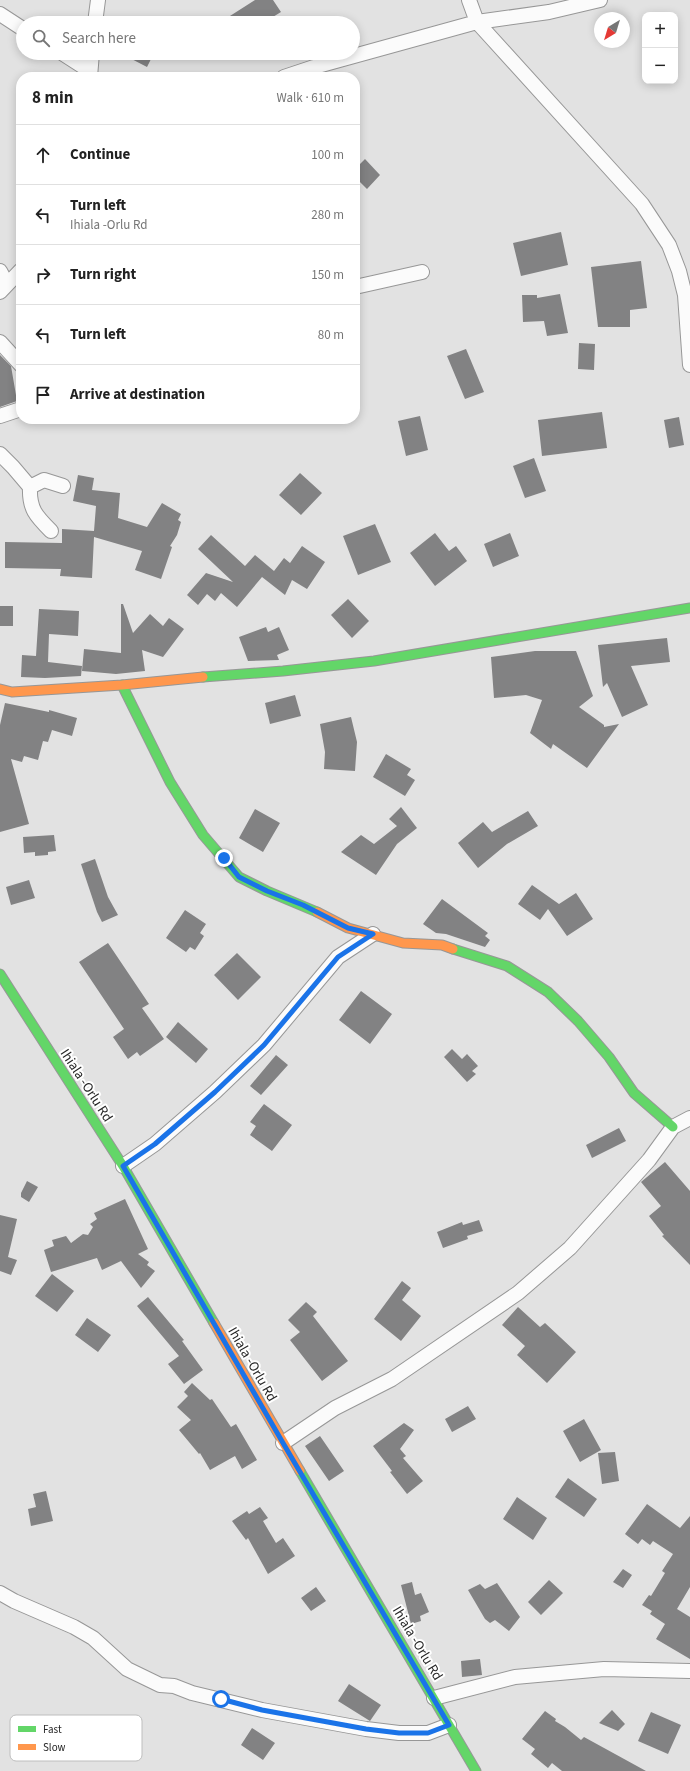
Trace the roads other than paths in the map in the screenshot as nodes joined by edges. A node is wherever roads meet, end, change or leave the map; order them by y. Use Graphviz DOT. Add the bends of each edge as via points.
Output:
graph roads {
  1 [pos="98,0"];
  2 [pos="469,0"];
  3 [pos="600,0"];
  4 [pos="0,14"];
  5 [pos="96,16"];
  6 [pos="477,22"];
  7 [pos="16,24"];
  8 [pos="360,54"];
  9 [pos="71,60"];
  10 [pos="91,60"];
  11 [pos="339,60"];
  12 [pos="87,72"];
  13 [pos="90,72"];
  14 [pos="299,72"];
  15 [pos="685,268"];
  16 [pos="0,271"];
  17 [pos="422,272"];
  18 [pos="16,274"];
  19 [pos="2,284"];
  20 [pos="360,286"];
  21 [pos="0,342"];
  22 [pos="16,360"];
  23 [pos="690,365"];
  24 [pos="16,411"];
  25 [pos="0,416"];
  26 [pos="0,454"];
  27 [pos="30,486"];
  28 [pos="63,486"];
  29 [pos="51,531"];
  30 [pos="690,608"];
  31 [pos="122,685"];
  32 [pos="0,688"];
  33 [pos="373,934"];
  34 [pos="0,974"];
  35 [pos="690,1118"];
  36 [pos="673,1127"];
  37 [pos="123,1166"];
  38 [pos="283,1443"];
  39 [pos="0,1592"];
  40 [pos="690,1671"];
  41 [pos="434,1698"];
  42 [pos="449,1725"];
  43 [pos="476,1771"];
  1 -- 5 [label="street"];
  2 -- 6 [label="street"];
  3 -- 6 [label="street" via="549,12"];
  4 -- 7 [label="street"];
  6 -- 8 [label="street"];
  6 -- 15 [label="street" via="642,204"];
  9 -- 12 [label="street"];
  10 -- 13 [label="street"];
  11 -- 14 [label="street"];
  15 -- 23 [label="street"];
  16 -- 19 [label="street"];
  17 -- 20 [label="street"];
  18 -- 19 [label="street"];
  21 -- 22 [label="street"];
  24 -- 25 [label="street"];
  26 -- 27 [label="street"];
  27 -- 28 [label="street" via="44,480"];
  27 -- 29 [label="street" via="29,499 32,510"];
  30 -- 31 [label="street" via="374,661 283,672 257,672"];
  31 -- 32 [label="street" via="12,692"];
  31 -- 33 [label="street" via="170,782 203,834 239,877 348,928"];
  33 -- 36 [label="street" via="403,943 442,946 513,969 548,992 578,1021 609,1057 634,1093"];
  33 -- 37 [label="street" via="338,957 264,1045 215,1092 176,1127"];
  34 -- 37 [label="street, Ihiala -Orlu Rd"];
  35 -- 36 [label="street"];
  36 -- 38 [label="street" via="649,1160 570,1248 518,1293 392,1379 335,1408"];
  37 -- 38 [label="street, Ihiala -Orlu Rd"];
  38 -- 41 [label="street, Ihiala -Orlu Rd"];
  39 -- 42 [label="street" via="93,1638 128,1669 160,1685 174,1686 192,1693 262,1710 366,1729 428,1733"];
  40 -- 41 [label="street" via="604,1668 515,1677"];
  41 -- 42 [label="street, Ihiala -Orlu Rd"];
  42 -- 43 [label="street, Ihiala -Orlu Rd"];
}
